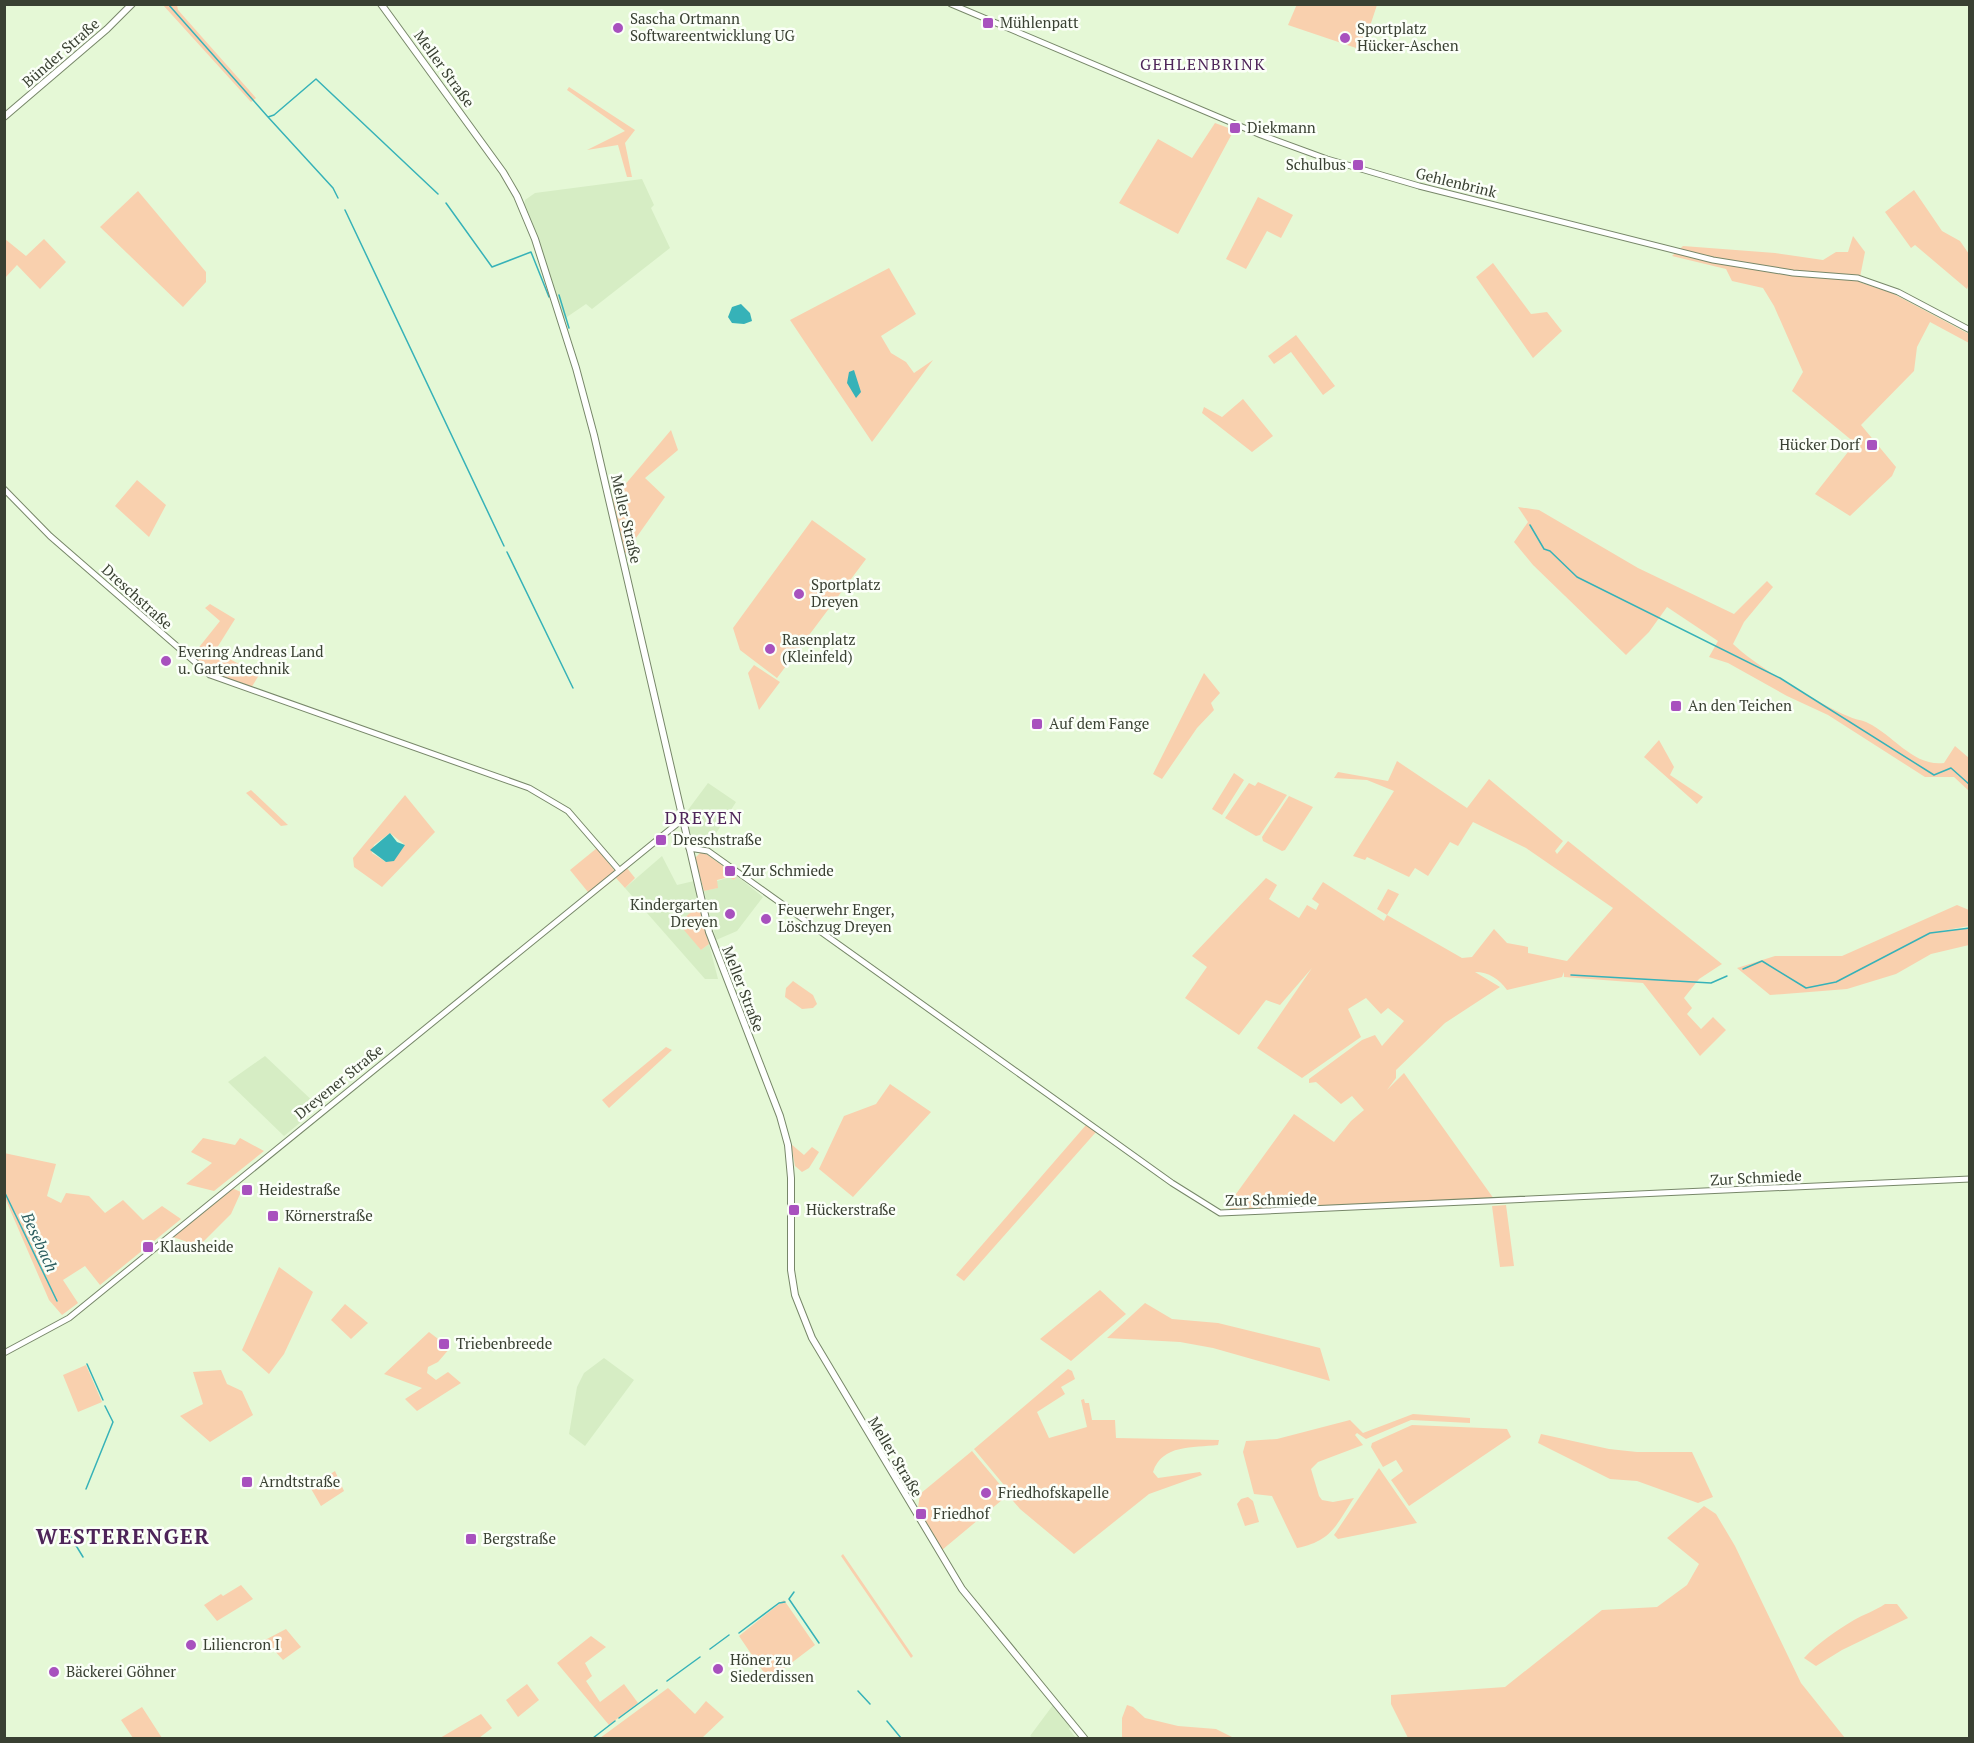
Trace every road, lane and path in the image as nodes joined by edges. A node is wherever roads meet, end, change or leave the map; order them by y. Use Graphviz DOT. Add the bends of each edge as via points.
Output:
graph roads {
  1 [pos="132,4"];
  2 [pos="381,4"];
  3 [pos="951,4"];
  4 [pos="4,117"];
  5 [pos="1970,330"];
  6 [pos="4,489"];
  7 [pos="683,819"];
  8 [pos="689,848"];
  9 [pos="619,870"];
  10 [pos="1970,1179"];
  11 [pos="4,1353"];
  12 [pos="1084,1738"];
  1 -- 4 [label="main road, Bünder Straße"];
  2 -- 7 [label="main road, Meller Straße" via="503,172 535,239 591,424"];
  3 -- 5 [label="street, Gehlenbrink" via="1327,159 1713,260 1793,273 1858,278 1898,292"];
  6 -- 9 [label="street, Dreschstraße" via="50,536 210,675 530,788 568,811"];
  7 -- 8 [label="main road, Meller Straße"];
  7 -- 9 [label="street, Dreyener Straße"];
  8 -- 10 [label="street, Zur Schmiede" via="708,851 1220,1214"];
  8 -- 12 [label="main road, Meller Straße" via="709,932 788,1145 791,1270 801,1314 833,1376 962,1589"];
  9 -- 11 [label="street, Dreyener Straße" via="69,1318"];
}
